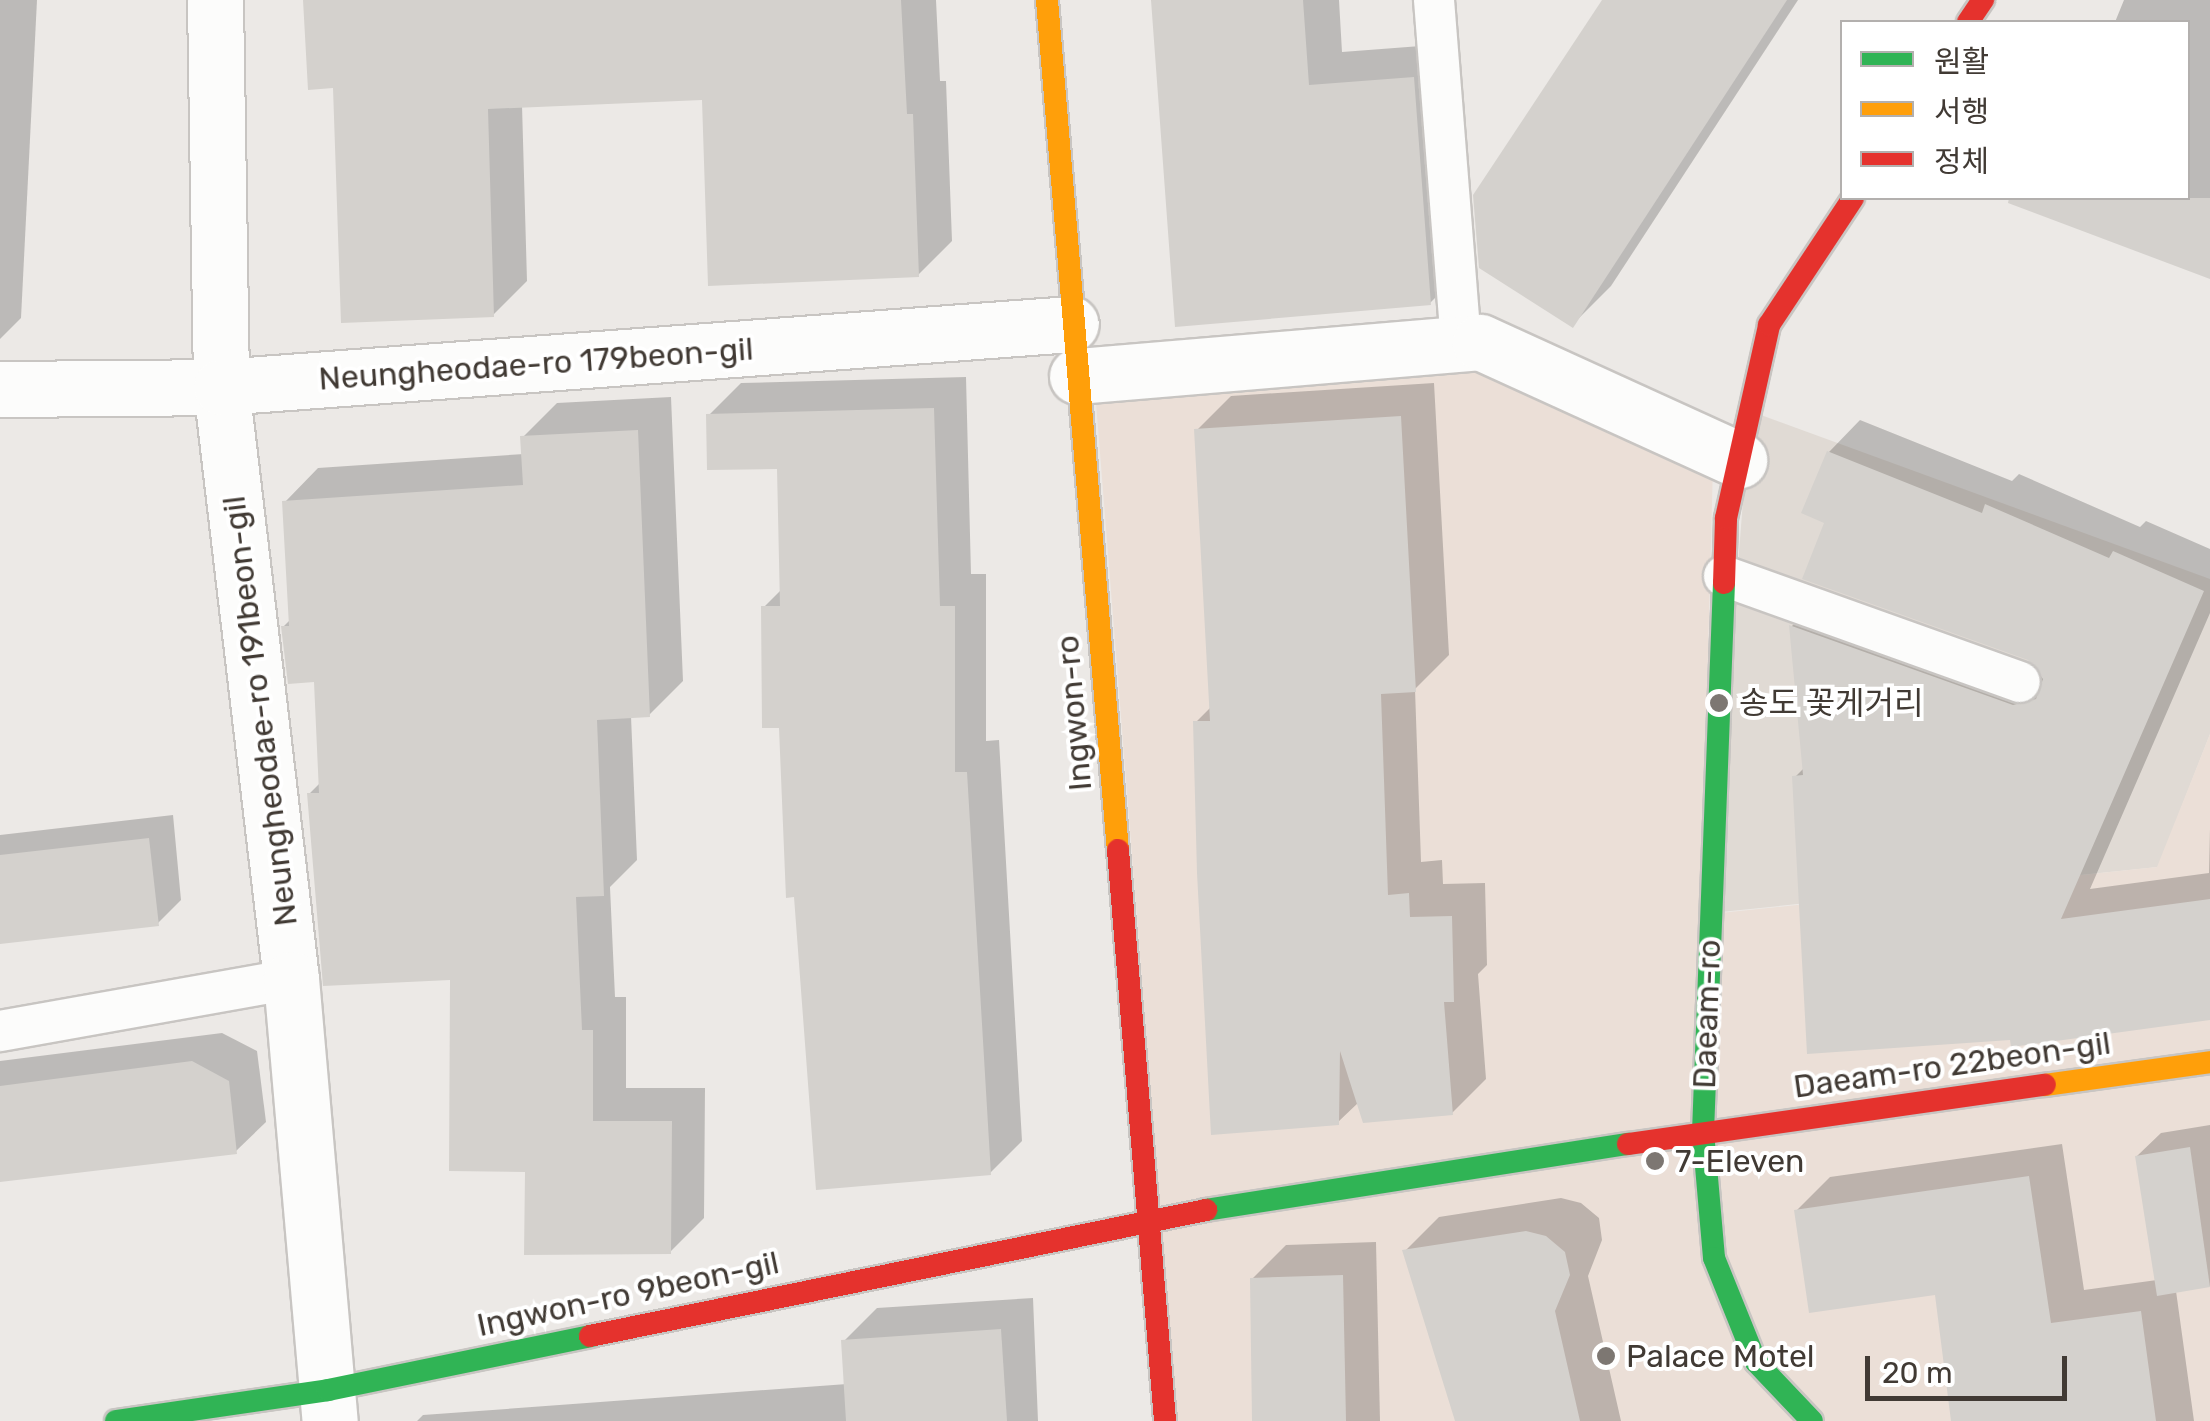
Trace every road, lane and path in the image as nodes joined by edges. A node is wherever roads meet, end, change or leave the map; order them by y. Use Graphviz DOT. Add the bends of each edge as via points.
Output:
graph roads {
  1 [pos="215,0"];
  2 [pos="1047,0"];
  3 [pos="1434,0"];
  4 [pos="1852,200"];
  5 [pos="1460,344"];
  6 [pos="1074,350"];
  7 [pos="221,387"];
  8 [pos="0,389"];
  9 [pos="1739,460"];
  10 [pos="1724,576"];
  11 [pos="2020,682"];
  12 [pos="292,979"];
  13 [pos="0,1032"];
  14 [pos="2210,1062"];
  15 [pos="1703,1132"];
  16 [pos="1151,1219"];
  17 [pos="329,1405"];
  18 [pos="116,1421"];
  19 [pos="1166,1421"];
  20 [pos="1812,1421"];
  1 -- 7 [label="street, Neungheodae-ro 191beon-gil"];
  2 -- 6 [label="street, Ingwon-ro"];
  3 -- 5 [label="lane"];
  4 -- 9 [label="street, Daeam-ro" via="1769,325"];
  5 -- 6 [label="street, Neungheodae-ro 179beon-gil"];
  5 -- 9 [label="street, Neungheodae-ro 179beon-gil" via="1480,342"];
  6 -- 7 [label="street, Neungheodae-ro 179beon-gil"];
  6 -- 16 [label="street, Ingwon-ro"];
  7 -- 8 [label="street, Neungheodae-ro 179beon-gil"];
  7 -- 12 [label="street, Neungheodae-ro 191beon-gil"];
  9 -- 10 [label="street, Daeam-ro" via="1726,518"];
  10 -- 11 [label="lane"];
  10 -- 15 [label="street, Daeam-ro"];
  12 -- 13 [label="lane"];
  12 -- 17 [label="street, Neungheodae-ro 191beon-gil"];
  14 -- 15 [label="street, Daeam-ro 22beon-gil"];
  15 -- 16 [label="street, Daeam-ro 22beon-gil"];
  15 -- 20 [label="street, Daeam-ro" via="1714,1258 1756,1362"];
  16 -- 17 [label="street, Ingwon-ro 9beon-gil"];
  16 -- 19 [label="street, Ingwon-ro"];
  17 -- 18 [label="street, Ingwon-ro 9beon-gil"];
}
